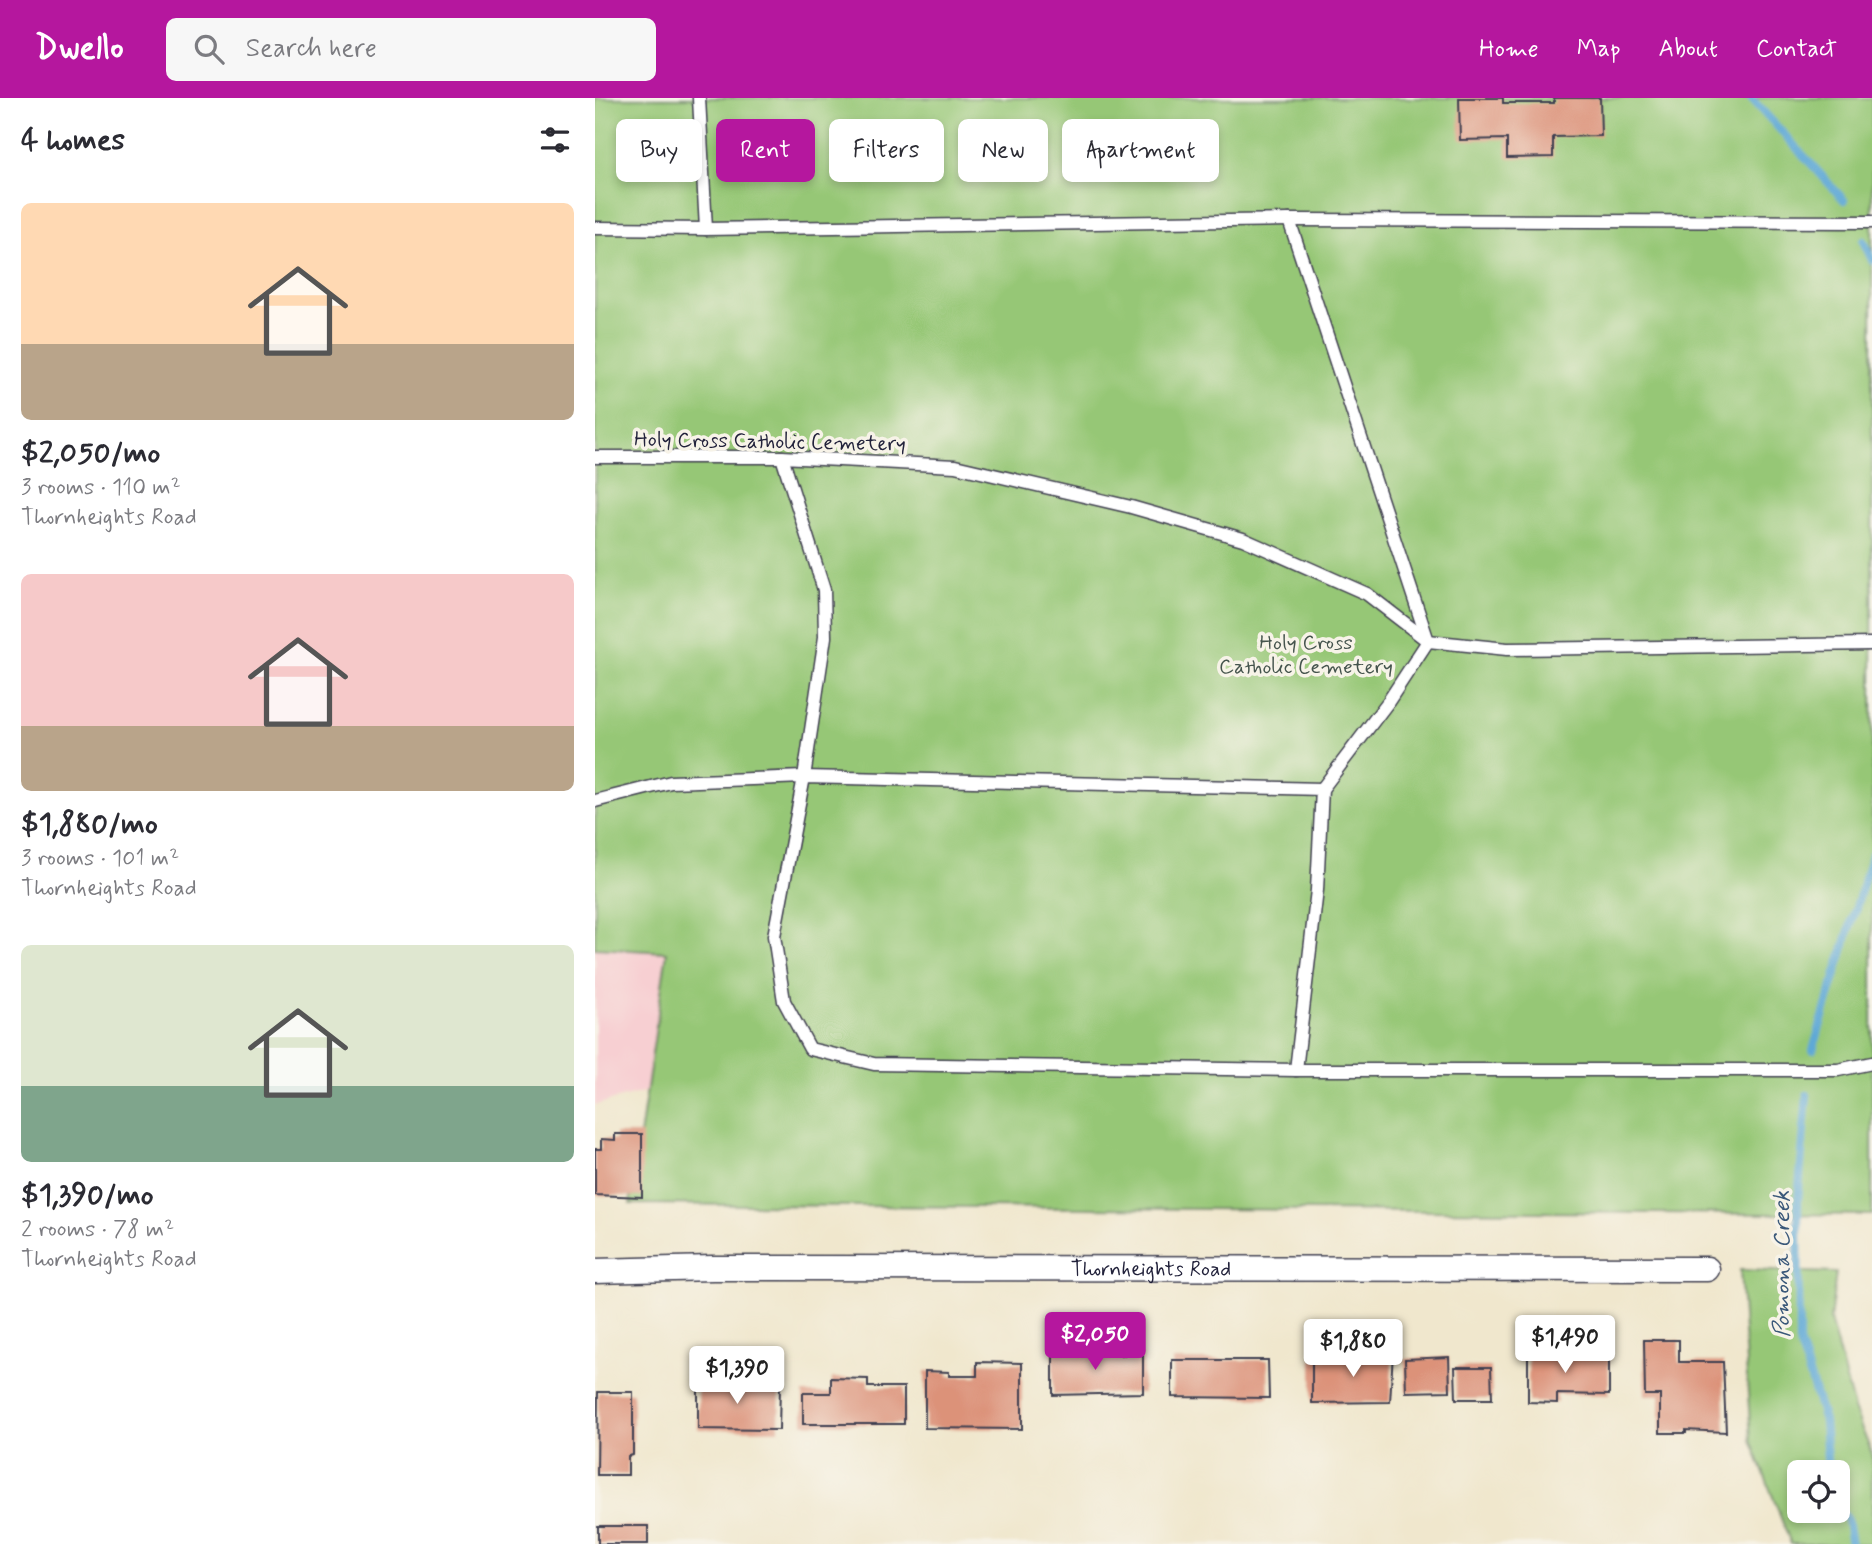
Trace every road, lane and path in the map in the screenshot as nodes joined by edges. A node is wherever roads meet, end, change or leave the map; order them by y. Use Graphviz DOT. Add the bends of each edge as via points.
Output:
graph roads {
  1 [pos="699,98"];
  2 [pos="1289,220"];
  3 [pos="1872,222"];
  4 [pos="595,228"];
  5 [pos="706,229"];
  6 [pos="595,457"];
  7 [pos="782,457"];
  8 [pos="1428,641"];
  9 [pos="1872,644"];
  10 [pos="804,776"];
  11 [pos="1322,789"];
  12 [pos="595,801"];
  13 [pos="1872,1063"];
  14 [pos="1296,1070"];
  15 [pos="1707,1269"];
  16 [pos="595,1271"];
  1 -- 5 [label="lane"];
  2 -- 3 [label="lane"];
  2 -- 5 [label="lane"];
  2 -- 8 [label="lane"];
  4 -- 5 [label="lane"];
  6 -- 7 [label="lane, Holy Cross Catholic Cemetery"];
  7 -- 8 [label="lane, Holy Cross Catholic Cemetery" via="955,467 1206,528 1243,539 1367,594"];
  7 -- 10 [label="lane" via="824,590 825,638"];
  8 -- 9 [label="lane" via="1507,649"];
  8 -- 11 [label="lane"];
  10 -- 11 [label="lane"];
  10 -- 12 [label="lane" via="671,782"];
  10 -- 14 [label="lane" via="774,936 784,1001 810,1049 874,1064"];
  11 -- 14 [label="lane" via="1317,890"];
  13 -- 14 [label="lane" via="1838,1070"];
  15 -- 16 [label="street, Thornheights Road"];
}
